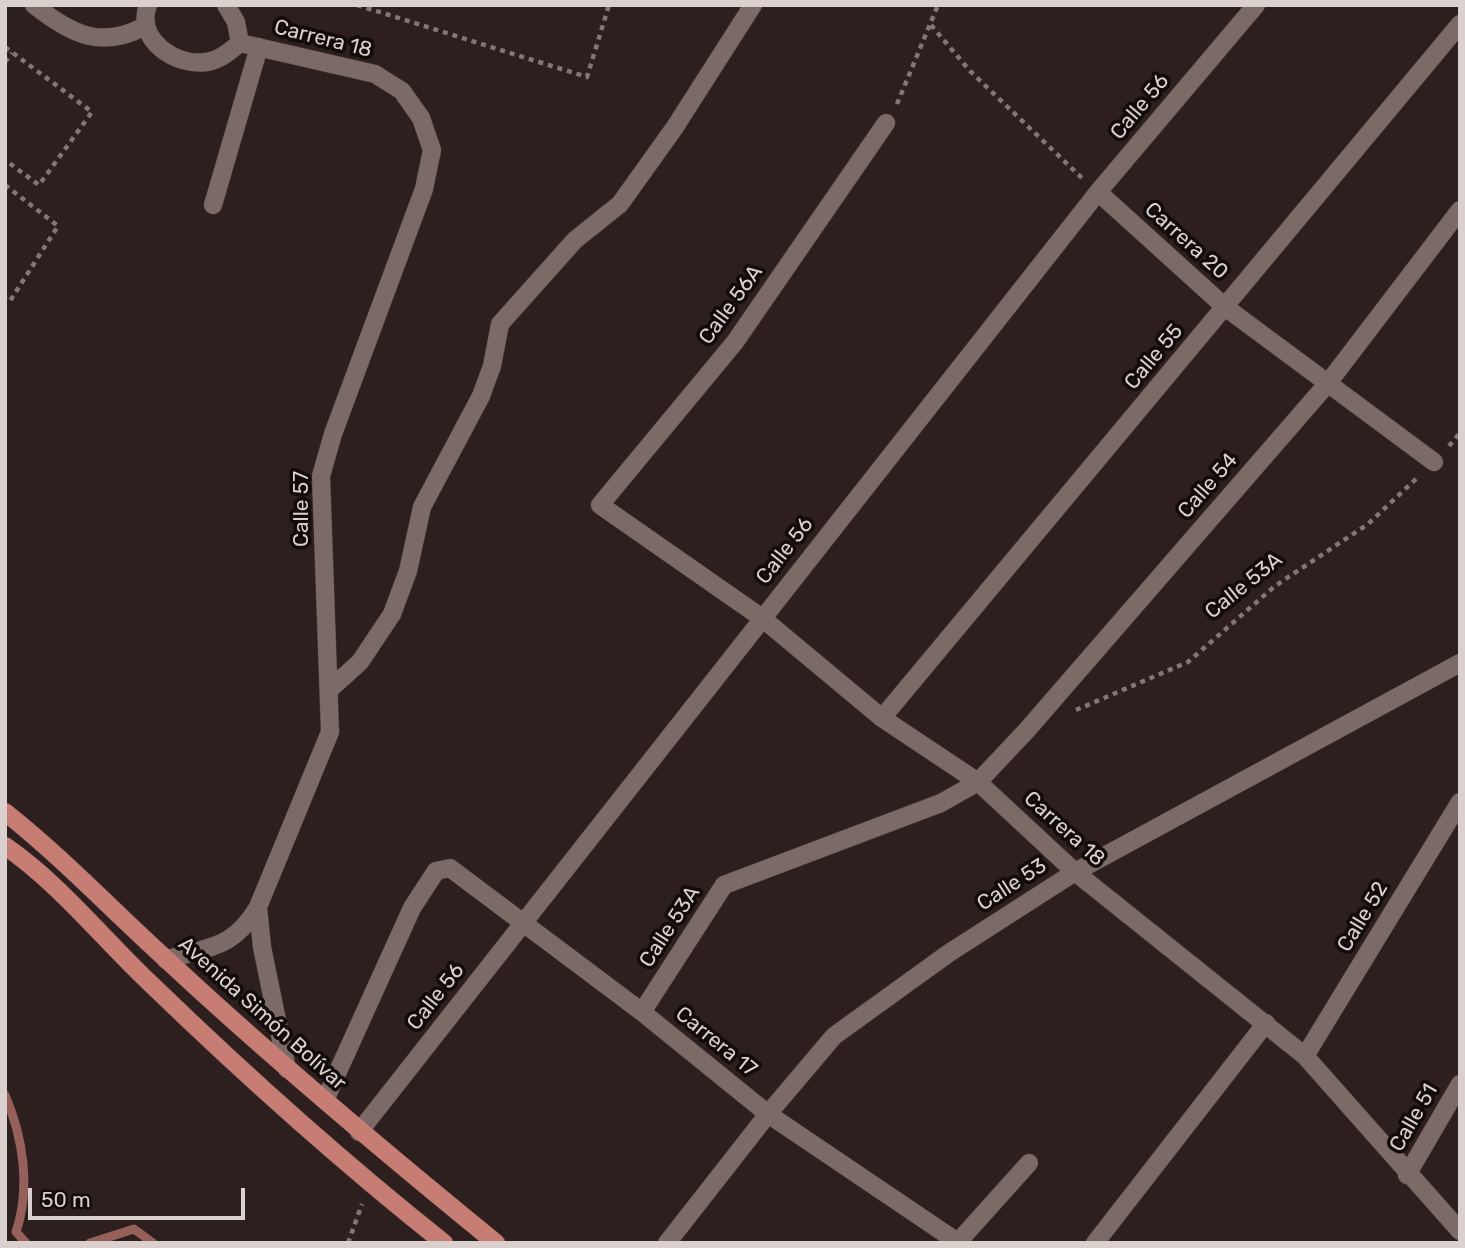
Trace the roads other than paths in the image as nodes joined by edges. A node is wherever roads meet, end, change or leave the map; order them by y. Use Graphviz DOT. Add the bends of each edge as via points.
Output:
graph roads {
  1 [pos="34,5"];
  2 [pos="148,5"];
  3 [pos="226,5"];
  4 [pos="753,5"];
  5 [pos="1256,5"];
  6 [pos="1460,24"];
  7 [pos="145,26"];
  8 [pos="240,43"];
  9 [pos="259,47"];
  10 [pos="421,118"];
  11 [pos="886,123"];
  12 [pos="1098,192"];
  13 [pos="213,205"];
  14 [pos="1460,210"];
  15 [pos="1225,307"];
  16 [pos="1328,383"];
  17 [pos="1434,462"];
  18 [pos="600,505"];
  19 [pos="762,618"];
  20 [pos="1460,663"];
  21 [pos="330,689"];
  22 [pos="882,718"];
  23 [pos="978,782"];
  24 [pos="1458,807"];
  25 [pos="5,812"];
  26 [pos="5,846"];
  27 [pos="1075,872"];
  28 [pos="258,906"];
  29 [pos="523,923"];
  30 [pos="166,960"];
  31 [pos="642,1012"];
  32 [pos="1266,1023"];
  33 [pos="1306,1056"];
  34 [pos="287,1069"];
  35 [pos="1460,1084"];
  36 [pos="325,1100"];
  37 [pos="768,1114"];
  38 [pos="359,1132"];
  39 [pos="1029,1163"];
  40 [pos="1407,1175"];
  41 [pos="1460,1231"];
  42 [pos="958,1242"];
  43 [pos="443,1243"];
  44 [pos="496,1243"];
  45 [pos="667,1243"];
  46 [pos="1095,1243"];
  1 -- 7 [label="street" via="74,31 98,39 123,38"];
  2 -- 7 [label="street"];
  3 -- 8 [label="street" via="236,22"];
  4 -- 21 [label="street" via="620,204 575,240 500,324 481,396 422,507 408,571 392,614 360,662"];
  5 -- 12 [label="street, Calle 56"];
  6 -- 15 [label="street, Calle 55"];
  7 -- 8 [label="street" via="169,55 188,61 207,62"];
  8 -- 9 [label="street, Carrera 18"];
  9 -- 10 [label="street, Carrera 18" via="375,74 402,91"];
  9 -- 13 [label="street"];
  10 -- 21 [label="street, Calle 57" via="432,150 424,189 321,476"];
  11 -- 18 [label="street, Calle 56A" via="735,342"];
  12 -- 15 [label="street, Carrera 20"];
  12 -- 19 [label="street, Calle 56"];
  14 -- 16 [label="street, Calle 54"];
  15 -- 16 [label="street, Carrera 20"];
  15 -- 22 [label="street, Calle 55"];
  16 -- 17 [label="street, Carrera 20"];
  16 -- 23 [label="street, Calle 54"];
  18 -- 19 [label="street, Carrera 18"];
  19 -- 22 [label="street, Carrera 18"];
  19 -- 29 [label="street, Calle 56"];
  20 -- 27 [label="street, Calle 53"];
  21 -- 28 [label="street, Calle 57" via="330,732"];
  22 -- 23 [label="street, Carrera 18"];
  23 -- 27 [label="street, Carrera 18"];
  23 -- 31 [label="street, Calle 53A" via="941,803 724,886"];
  24 -- 33 [label="street, Calle 52"];
  25 -- 30 [label="main road, Avenida Simón Bolívar" via="46,844"];
  26 -- 43 [label="main road" via="29,863 151,985 368,1183"];
  27 -- 32 [label="street, Carrera 18"];
  27 -- 37 [label="street, Calle 53" via="834,1035"];
  28 -- 30 [label="street, Calle 57" via="245,927 227,943"];
  28 -- 34 [label="street, Calle 57"];
  29 -- 31 [label="street, Carrera 17"];
  29 -- 36 [label="street, Carrera 17" via="450,868 436,871 412,908"];
  29 -- 38 [label="street, Calle 56"];
  30 -- 34 [label="main road, Avenida Simón Bolívar"];
  31 -- 37 [label="street, Carrera 17"];
  32 -- 33 [label="street, Carrera 18"];
  32 -- 46 [label="street"];
  33 -- 40 [label="street, Carrera 18"];
  34 -- 36 [label="main road, Avenida Simón Bolívar"];
  35 -- 40 [label="street, Calle 51"];
  36 -- 38 [label="main road, Avenida Simón Bolívar"];
  37 -- 42 [label="street, Carrera 17"];
  37 -- 45 [label="street, Calle 53"];
  38 -- 44 [label="main road, Avenida Simón Bolívar"];
  39 -- 42 [label="street"];
  40 -- 41 [label="street, Carrera 18"];
}
